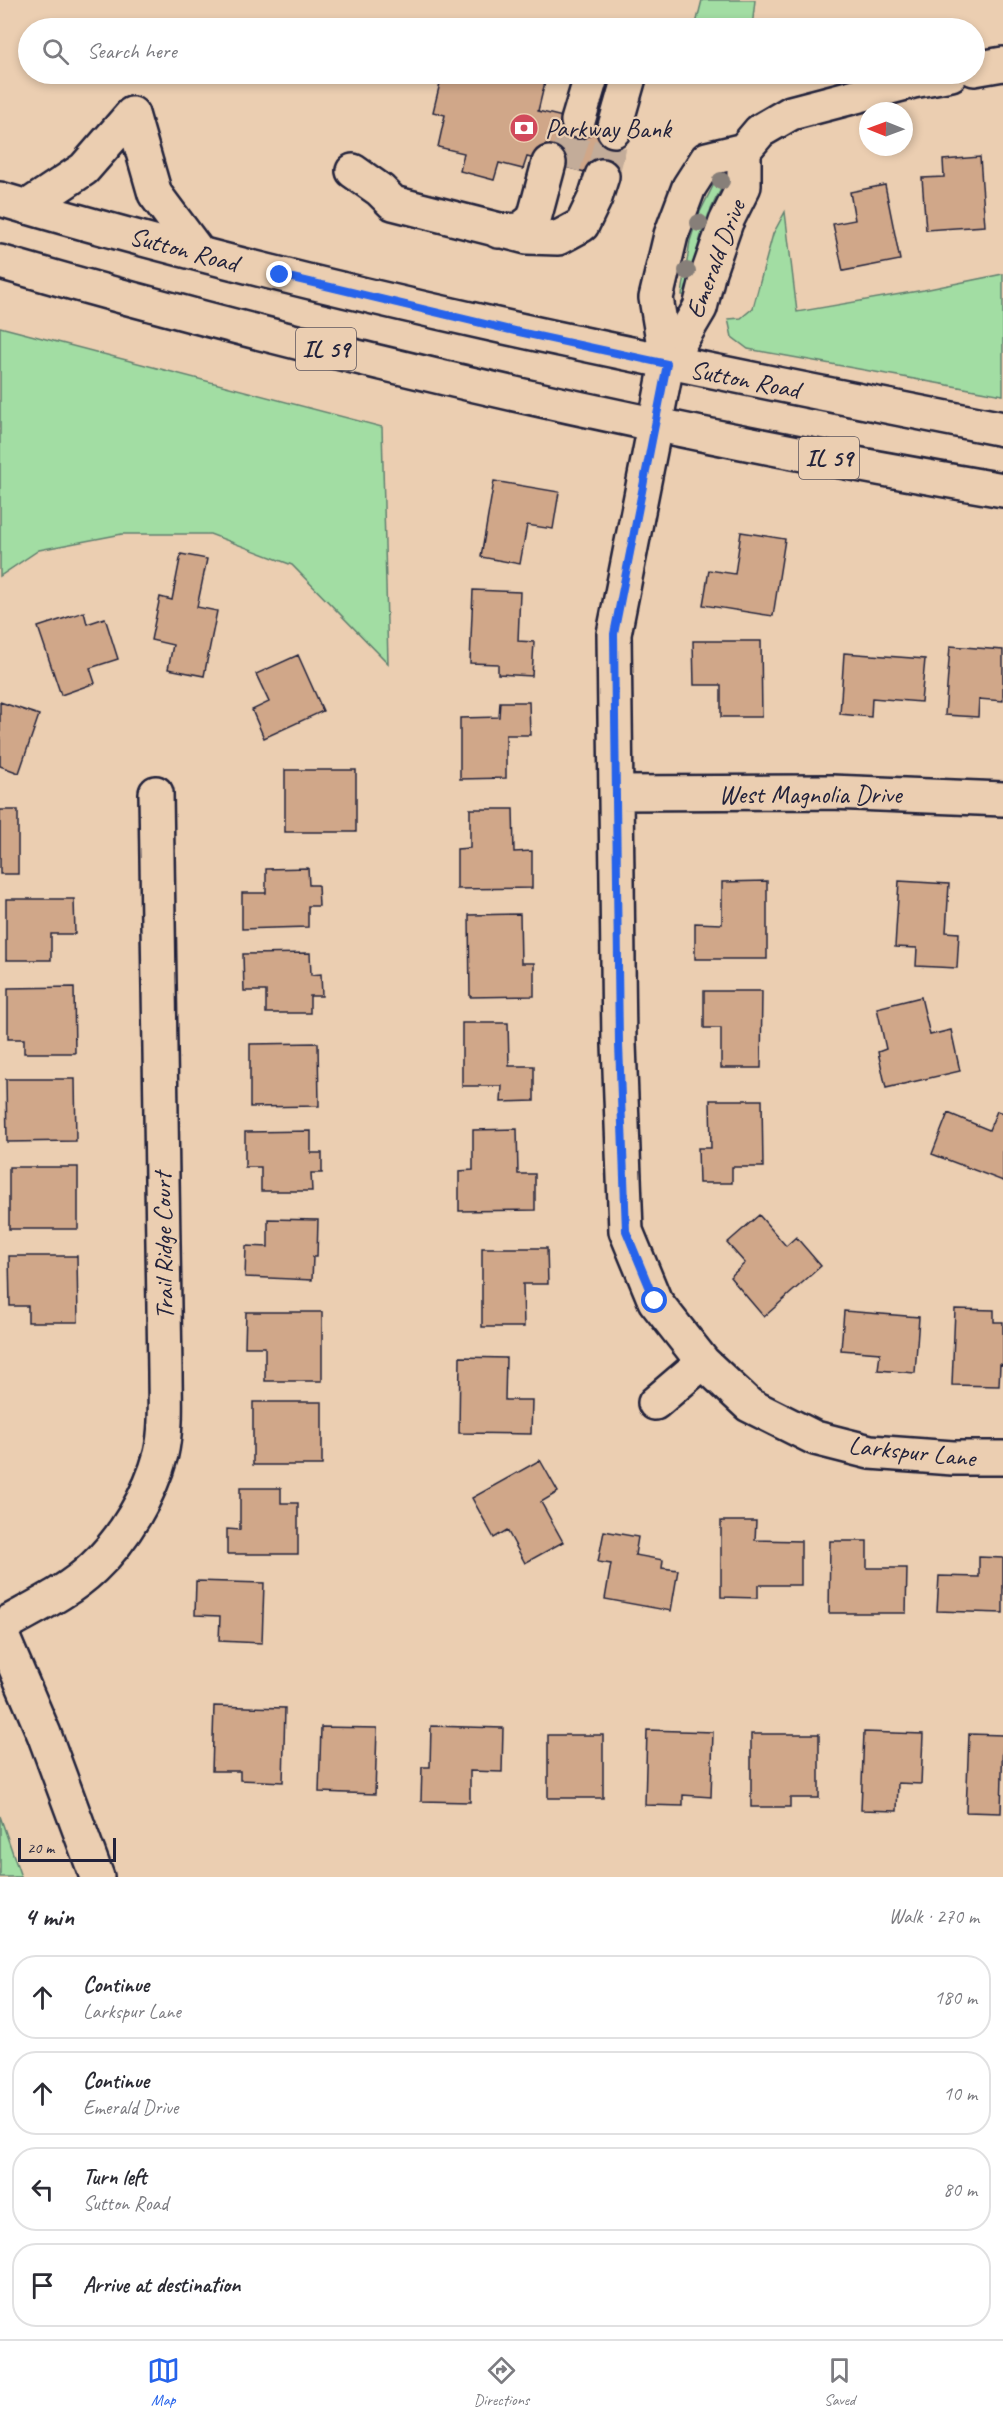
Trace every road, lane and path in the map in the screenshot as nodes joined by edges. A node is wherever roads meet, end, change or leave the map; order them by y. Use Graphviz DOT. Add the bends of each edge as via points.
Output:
graph roads {
  1 [pos="1003,64"];
  2 [pos="985,67"];
  3 [pos="575,84"];
  4 [pos="591,84"];
  5 [pos="606,84"];
  6 [pos="621,84"];
  7 [pos="901,84"];
  8 [pos="588,123"];
  9 [pos="744,150"];
  10 [pos="353,171"];
  11 [pos="13,203"];
  12 [pos="526,235"];
  13 [pos="199,253"];
  14 [pos="0,262"];
  15 [pos="667,364"];
  16 [pos="656,424"];
  17 [pos="1003,429"];
  18 [pos="1003,490"];
  19 [pos="156,793"];
  20 [pos="617,793"];
  21 [pos="1003,799"];
  22 [pos="703,1362"];
  23 [pos="655,1403"];
  24 [pos="1003,1458"];
  25 [pos="0,1629"];
  26 [pos="97,1877"];
  1 -- 2 [label="street"];
  3 -- 8 [label="street"];
  4 -- 8 [label="street"];
  5 -- 8 [label="street"];
  6 -- 8 [label="street"];
  7 -- 9 [label="street" via="790,113 760,131"];
  9 -- 15 [label="street, Emerald Drive" via="744,186 726,222 700,308"];
  9 -- 15 [label="street, Emerald Drive" via="707,159 689,187 671,235 656,298"];
  10 -- 12 [label="street" via="393,203"];
  11 -- 13 [label="street, Sutton Road / IL 59"];
  11 -- 13 [label="street" via="84,169 132,114 155,194"];
  12 -- 12 [label="street" via="520,230 534,219 575,169 595,198 582,225 558,237"];
  13 -- 15 [label="street, Sutton Road / IL 59" via="519,332"];
  14 -- 16 [label="street, IL 59" via="268,336 501,392"];
  15 -- 16 [label="street, Emerald Drive"];
  15 -- 17 [label="street, Sutton Road / IL 59"];
  16 -- 18 [label="street, IL 59"];
  16 -- 20 [label="street, Larkspur Lane" via="614,634"];
  19 -- 25 [label="street, Trail Ridge Court" via="165,1372 161,1453 148,1490 112,1548 67,1588"];
  20 -- 21 [label="street, West Magnolia Drive" via="843,793"];
  20 -- 22 [label="street, Larkspur Lane" via="619,1044 626,1231 655,1301"];
  22 -- 23 [label="street"];
  22 -- 24 [label="street, Larkspur Lane" via="749,1405 815,1438 870,1452"];
  25 -- 26 [label="street"];
}
